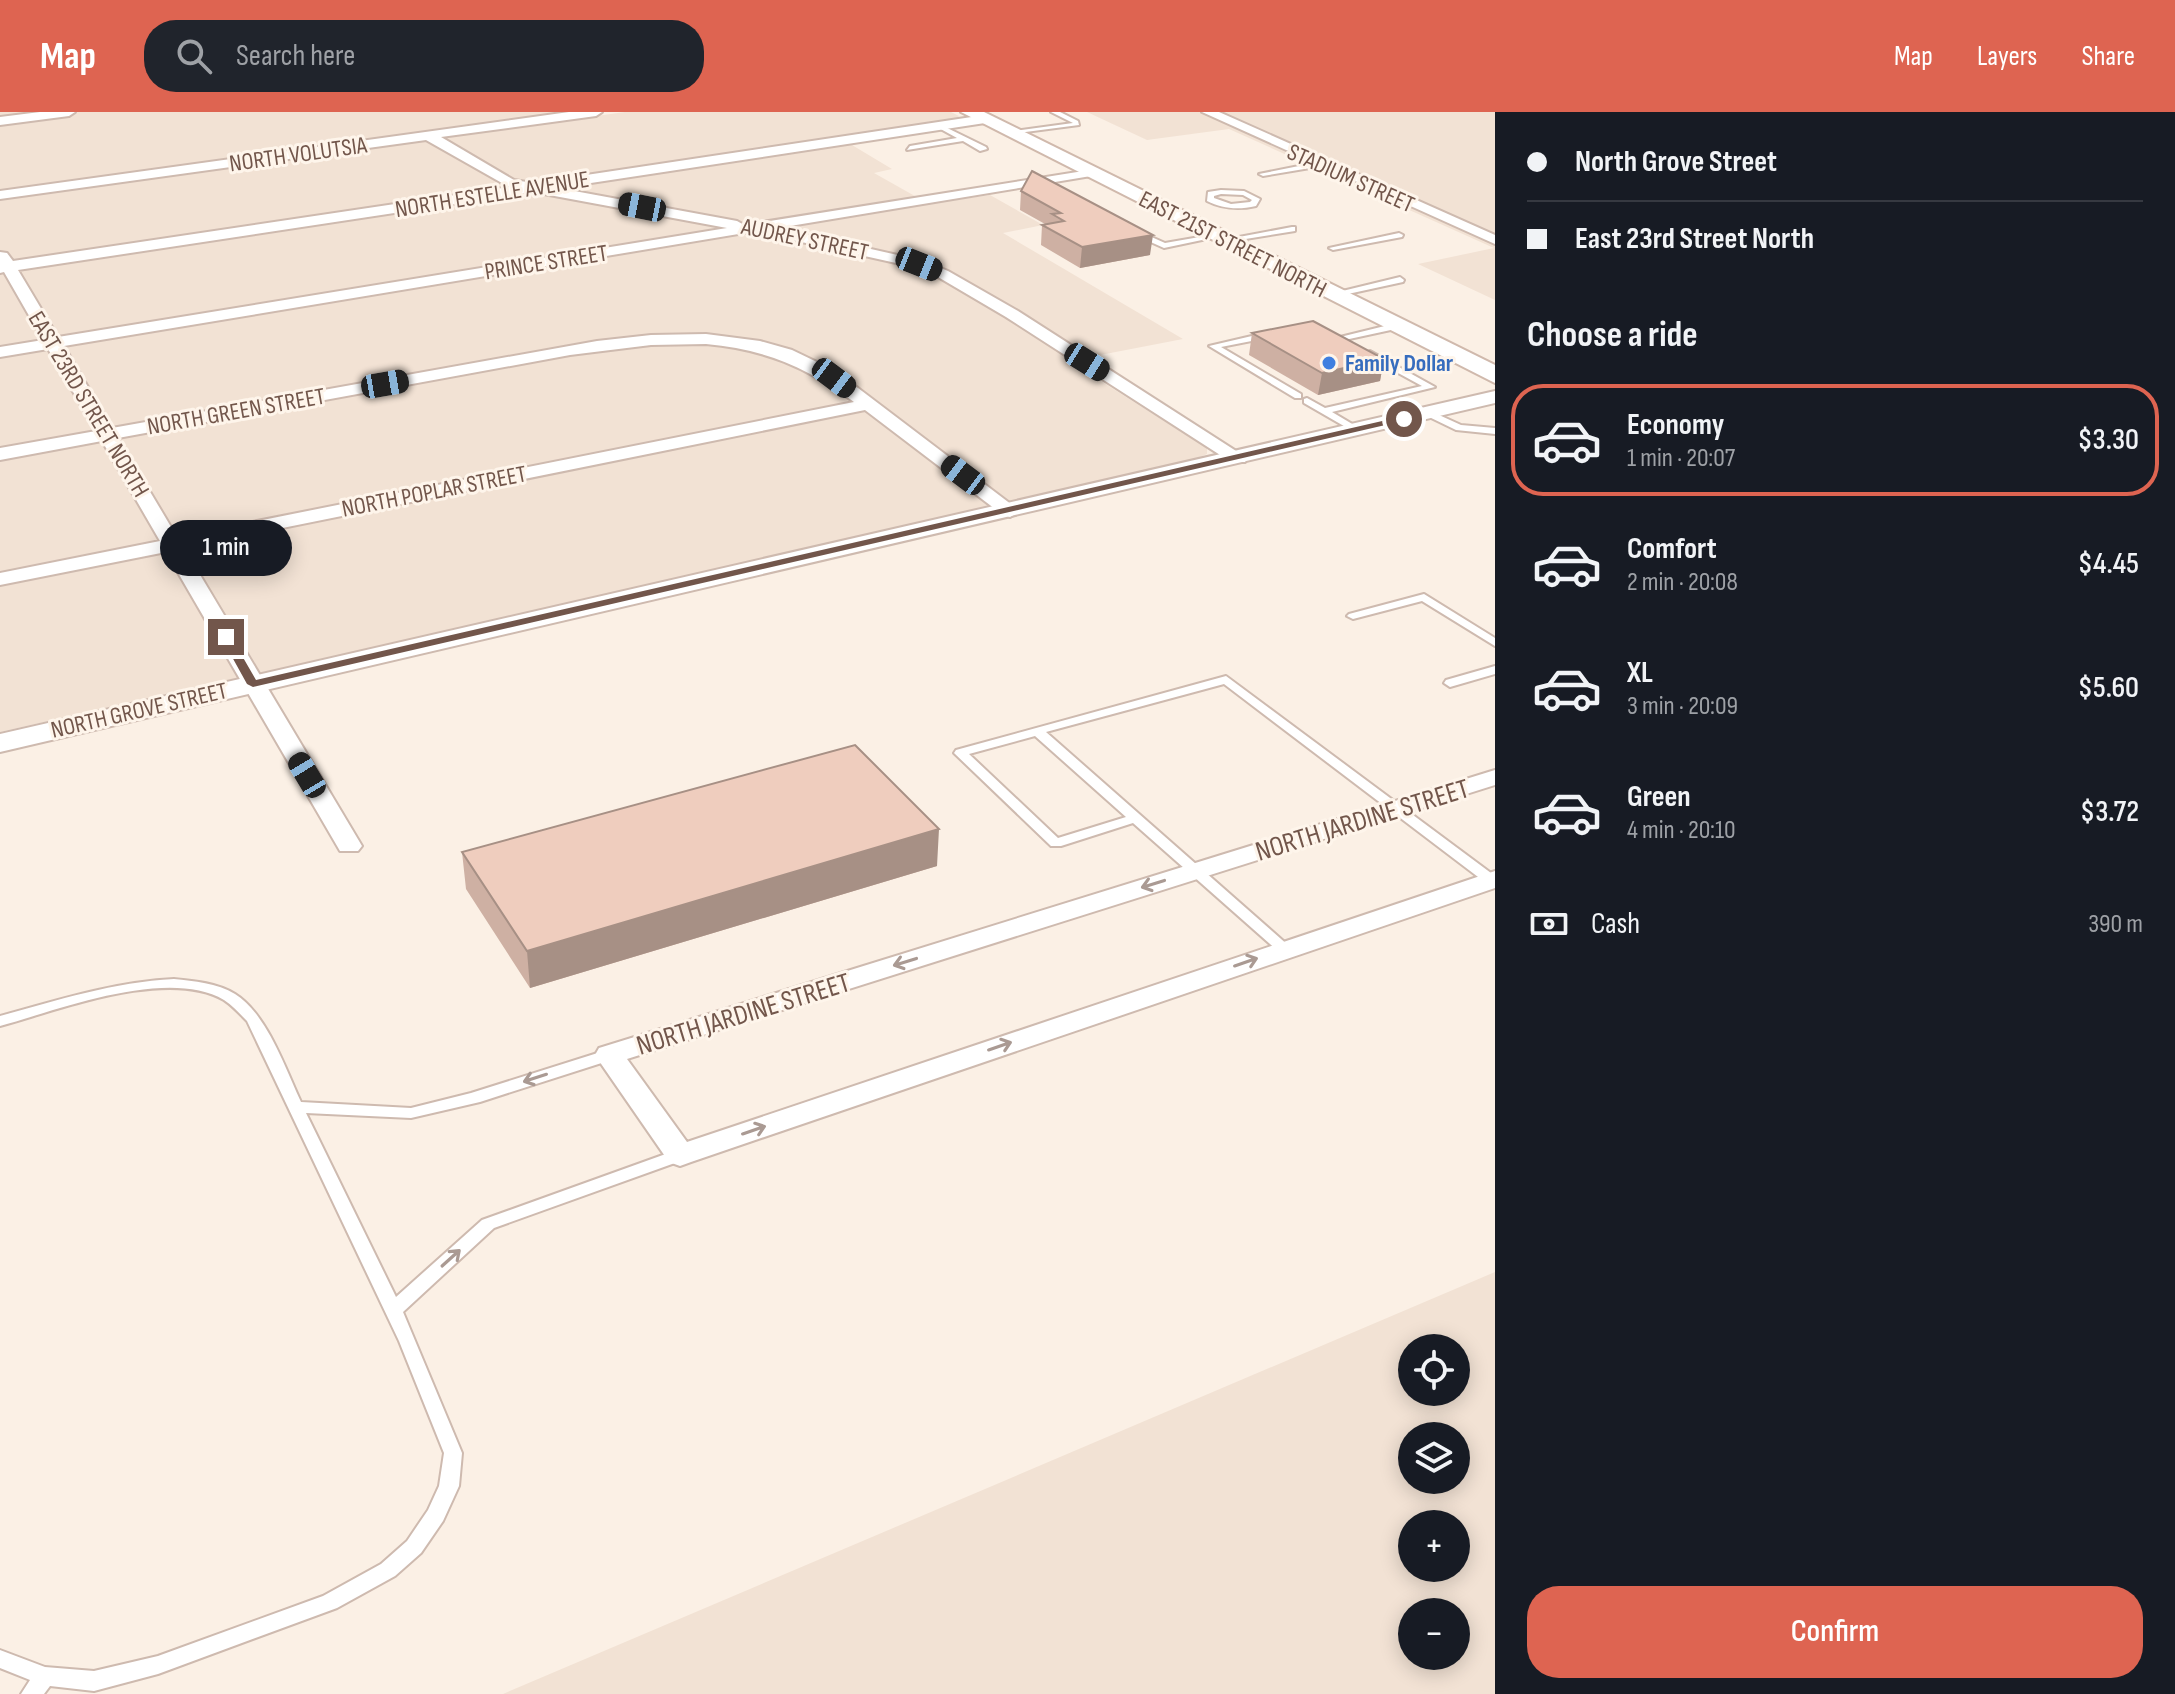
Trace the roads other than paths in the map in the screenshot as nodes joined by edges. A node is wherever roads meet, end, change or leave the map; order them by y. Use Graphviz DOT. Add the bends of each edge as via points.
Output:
graph roads {
  1 [pos="69,112"];
  2 [pos="596,112"];
  3 [pos="1054,112"];
  4 [pos="1208,112"];
  5 [pos="977,116"];
  6 [pos="0,121"];
  7 [pos="939,126"];
  8 [pos="1010,132"];
  9 [pos="429,136"];
  10 [pos="964,139"];
  11 [pos="910,148"];
  12 [pos="983,149"];
  13 [pos="1319,164"];
  14 [pos="1091,172"];
  15 [pos="1263,174"];
  16 [pos="536,188"];
  17 [pos="0,195"];
  18 [pos="1256,199"];
  19 [pos="1122,224"];
  20 [pos="756,228"];
  21 [pos="1292,229"];
  22 [pos="1399,235"];
  23 [pos="1222,238"];
  24 [pos="1495,240"];
  25 [pos="1333,248"];
  26 [pos="3,263"];
  27 [pos="1400,280"];
  28 [pos="1334,294"];
  29 [pos="1397,326"];
  30 [pos="1286,331"];
  31 [pos="1328,331"];
  32 [pos="1340,338"];
  33 [pos="52,344"];
  34 [pos="1352,345"];
  35 [pos="0,352"];
  36 [pos="1365,352"];
  37 [pos="1495,375"];
  38 [pos="1495,397"];
  39 [pos="868,404"];
  40 [pos="1324,411"];
  41 [pos="1428,413"];
  42 [pos="1356,430"];
  43 [pos="1495,431"];
  44 [pos="108,435"];
  45 [pos="0,454"];
  46 [pos="1238,458"];
  47 [pos="1010,511"];
  48 [pos="172,544"];
  49 [pos="0,579"];
  50 [pos="1353,616"];
  51 [pos="1495,643"];
  52 [pos="1495,670"];
  53 [pos="1450,683"];
  54 [pos="253,684"];
  55 [pos="1037,731"];
  56 [pos="0,743"];
  57 [pos="1495,777"];
  58 [pos="1396,808"];
  59 [pos="1136,818"];
  60 [pos="349,846"];
  61 [pos="1196,871"];
  62 [pos="1493,879"];
  63 [pos="1284,949"];
  64 [pos="0,1021"];
  65 [pos="609,1055"];
  66 [pos="298,1107"];
  67 [pos="680,1155"];
  68 [pos="393,1310"];
  69 [pos="0,1659"];
  70 [pos="45,1676"];
  71 [pos="32,1694"];
  1 -- 6 [label="street"];
  2 -- 9 [label="street, NORTH VOLUTSIA" via="464,126"];
  3 -- 8 [label="lane" via="1076,125"];
  4 -- 13 [label="street, STADIUM STREET"];
  5 -- 7 [label="street, NORTH ESTELLE AVENUE"];
  5 -- 8 [label="main road, EAST 21ST STREET NORTH"];
  7 -- 10 [label="lane"];
  7 -- 16 [label="street, NORTH ESTELLE AVENUE"];
  8 -- 14 [label="main road, EAST 21ST STREET NORTH"];
  9 -- 16 [label="street, AUDREY STREET" via="510,183"];
  9 -- 17 [label="street, NORTH VOLUTSIA"];
  10 -- 11 [label="lane"];
  10 -- 12 [label="lane"];
  13 -- 15 [label="lane"];
  13 -- 24 [label="street, STADIUM STREET"];
  14 -- 20 [label="street, PRINCE STREET" via="1046,185"];
  14 -- 23 [label="main road, EAST 21ST STREET NORTH"];
  16 -- 20 [label="street, AUDREY STREET"];
  16 -- 26 [label="street, NORTH ESTELLE AVENUE"];
  18 -- 18 [label="lane" via="1236,192 1209,197 1232,206"];
  19 -- 23 [label="lane" via="1164,246"];
  20 -- 33 [label="street, PRINCE STREET"];
  20 -- 46 [label="street, AUDREY STREET" via="943,274"];
  21 -- 23 [label="lane"];
  22 -- 25 [label="lane"];
  23 -- 28 [label="main road, EAST 21ST STREET NORTH"];
  26 -- 33 [label="street, EAST 23RD STREET NORTH"];
  27 -- 28 [label="lane"];
  28 -- 29 [label="main road, EAST 21ST STREET NORTH"];
  29 -- 32 [label="lane"];
  29 -- 37 [label="main road, EAST 21ST STREET NORTH"];
  30 -- 40 [label="lane" via="1213,346"];
  31 -- 32 [label="lane"];
  32 -- 34 [label="lane"];
  33 -- 35 [label="street, PRINCE STREET"];
  33 -- 44 [label="street, EAST 23RD STREET NORTH"];
  36 -- 40 [label="lane" via="1430,387"];
  38 -- 41 [label="street, NORTH GROVE STREET"];
  39 -- 44 [label="street, NORTH GREEN STREET" via="834,378 786,354 735,342 634,341"];
  39 -- 47 [label="street, NORTH GREEN STREET"];
  39 -- 48 [label="street, NORTH POPLAR STREET"];
  40 -- 42 [label="lane"];
  41 -- 42 [label="street, NORTH GROVE STREET"];
  41 -- 43 [label="lane" via="1459,428"];
  42 -- 46 [label="street, NORTH GROVE STREET"];
  44 -- 45 [label="street, NORTH GREEN STREET"];
  44 -- 48 [label="street, EAST 23RD STREET NORTH"];
  46 -- 47 [label="street, NORTH GROVE STREET"];
  47 -- 54 [label="street, NORTH GROVE STREET"];
  48 -- 49 [label="street, NORTH POPLAR STREET"];
  48 -- 54 [label="street, EAST 23RD STREET NORTH"];
  50 -- 51 [label="lane" via="1424,597"];
  52 -- 53 [label="lane"];
  54 -- 56 [label="street, NORTH GROVE STREET"];
  54 -- 60 [label="street, EAST 23RD STREET NORTH"];
  55 -- 58 [label="lane" via="1226,680"];
  55 -- 59 [label="lane"];
  55 -- 59 [label="lane" via="960,753 1056,843"];
  57 -- 58 [label="street, NORTH JARDINE STREET"];
  58 -- 61 [label="street, NORTH JARDINE STREET"];
  58 -- 62 [label="lane"];
  59 -- 61 [label="lane"];
  61 -- 63 [label="lane"];
  61 -- 65 [label="street, NORTH JARDINE STREET, one-way"];
  62 -- 63 [label="street"];
  67 -- 63 [label="street, one-way"];
  64 -- 66 [label="lane" via="110,991 152,984 195,986 225,995 253,1019"];
  65 -- 66 [label="lane, one-way" via="411,1113"];
  65 -- 67 [label="street, NORTH JARDINE STREET"];
  66 -- 68 [label="lane"];
  68 -- 67 [label="lane, one-way" via="488,1224"];
  68 -- 70 [label="lane" via="453,1453 449,1486 414,1547 388,1570 330,1602 158,1665 94,1681"];
  69 -- 70 [label="lane"];
  70 -- 71 [label="lane"];
}
